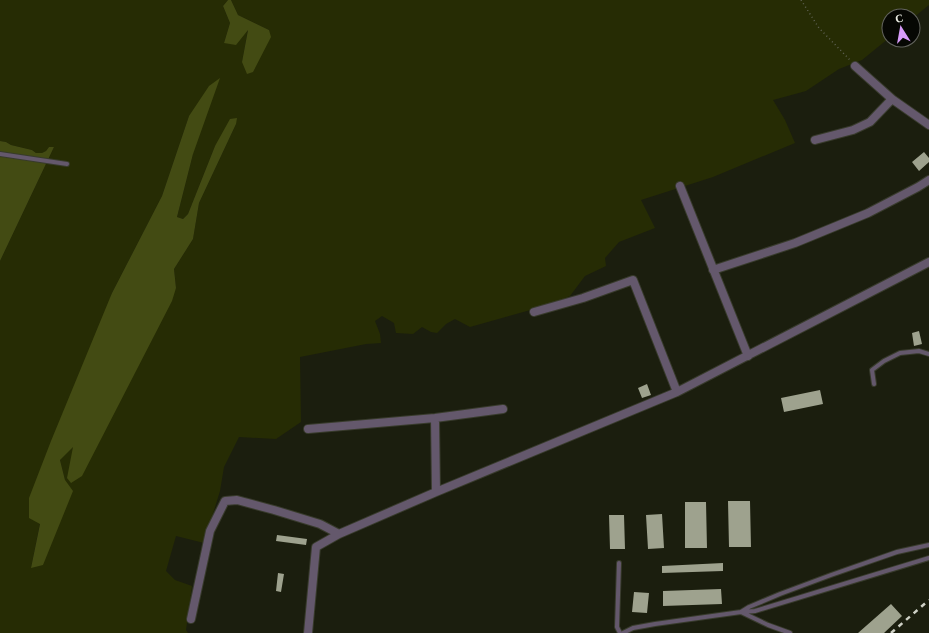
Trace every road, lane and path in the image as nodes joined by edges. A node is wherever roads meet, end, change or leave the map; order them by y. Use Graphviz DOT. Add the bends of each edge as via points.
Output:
graph roads {
  1 [pos="801,0"];
  2 [pos="855,66"];
  3 [pos="892,99"];
  4 [pos="929,125"];
  5 [pos="816,140"];
  6 [pos="0,154"];
  7 [pos="66,164"];
  8 [pos="929,180"];
  9 [pos="680,186"];
  10 [pos="929,262"];
  11 [pos="714,270"];
  12 [pos="534,312"];
  13 [pos="929,354"];
  14 [pos="748,356"];
  15 [pos="874,384"];
  16 [pos="677,392"];
  17 [pos="503,409"];
  18 [pos="435,418"];
  19 [pos="308,429"];
  20 [pos="436,492"];
  21 [pos="339,534"];
  22 [pos="929,545"];
  23 [pos="929,558"];
  24 [pos="619,563"];
  25 [pos="741,612"];
  26 [pos="191,618"];
  27 [pos="308,633"];
  28 [pos="621,633"];
  29 [pos="790,633"];
  1 -- 2 [label="path" via="819,28"];
  2 -- 3 [label="street"];
  3 -- 4 [label="street"];
  3 -- 5 [label="street" via="870,122 853,130"];
  6 -- 7 [label="lane"];
  8 -- 11 [label="street" via="868,213"];
  9 -- 11 [label="street"];
  10 -- 14 [label="street"];
  11 -- 14 [label="street"];
  12 -- 16 [label="street" via="633,280"];
  13 -- 15 [label="lane" via="919,351 900,354 884,361 872,370"];
  14 -- 16 [label="street"];
  16 -- 20 [label="street"];
  17 -- 18 [label="street"];
  18 -- 19 [label="street"];
  18 -- 20 [label="street"];
  20 -- 21 [label="street"];
  21 -- 26 [label="street" via="320,524 274,510 237,500 225,501 210,531"];
  21 -- 27 [label="street" via="316,547"];
  22 -- 25 [label="lane" via="897,552 831,575"];
  23 -- 25 [label="lane" via="755,611"];
  24 -- 28 [label="lane" via="617,627"];
  25 -- 28 [label="lane" via="655,624"];
  25 -- 29 [label="lane"];
}
